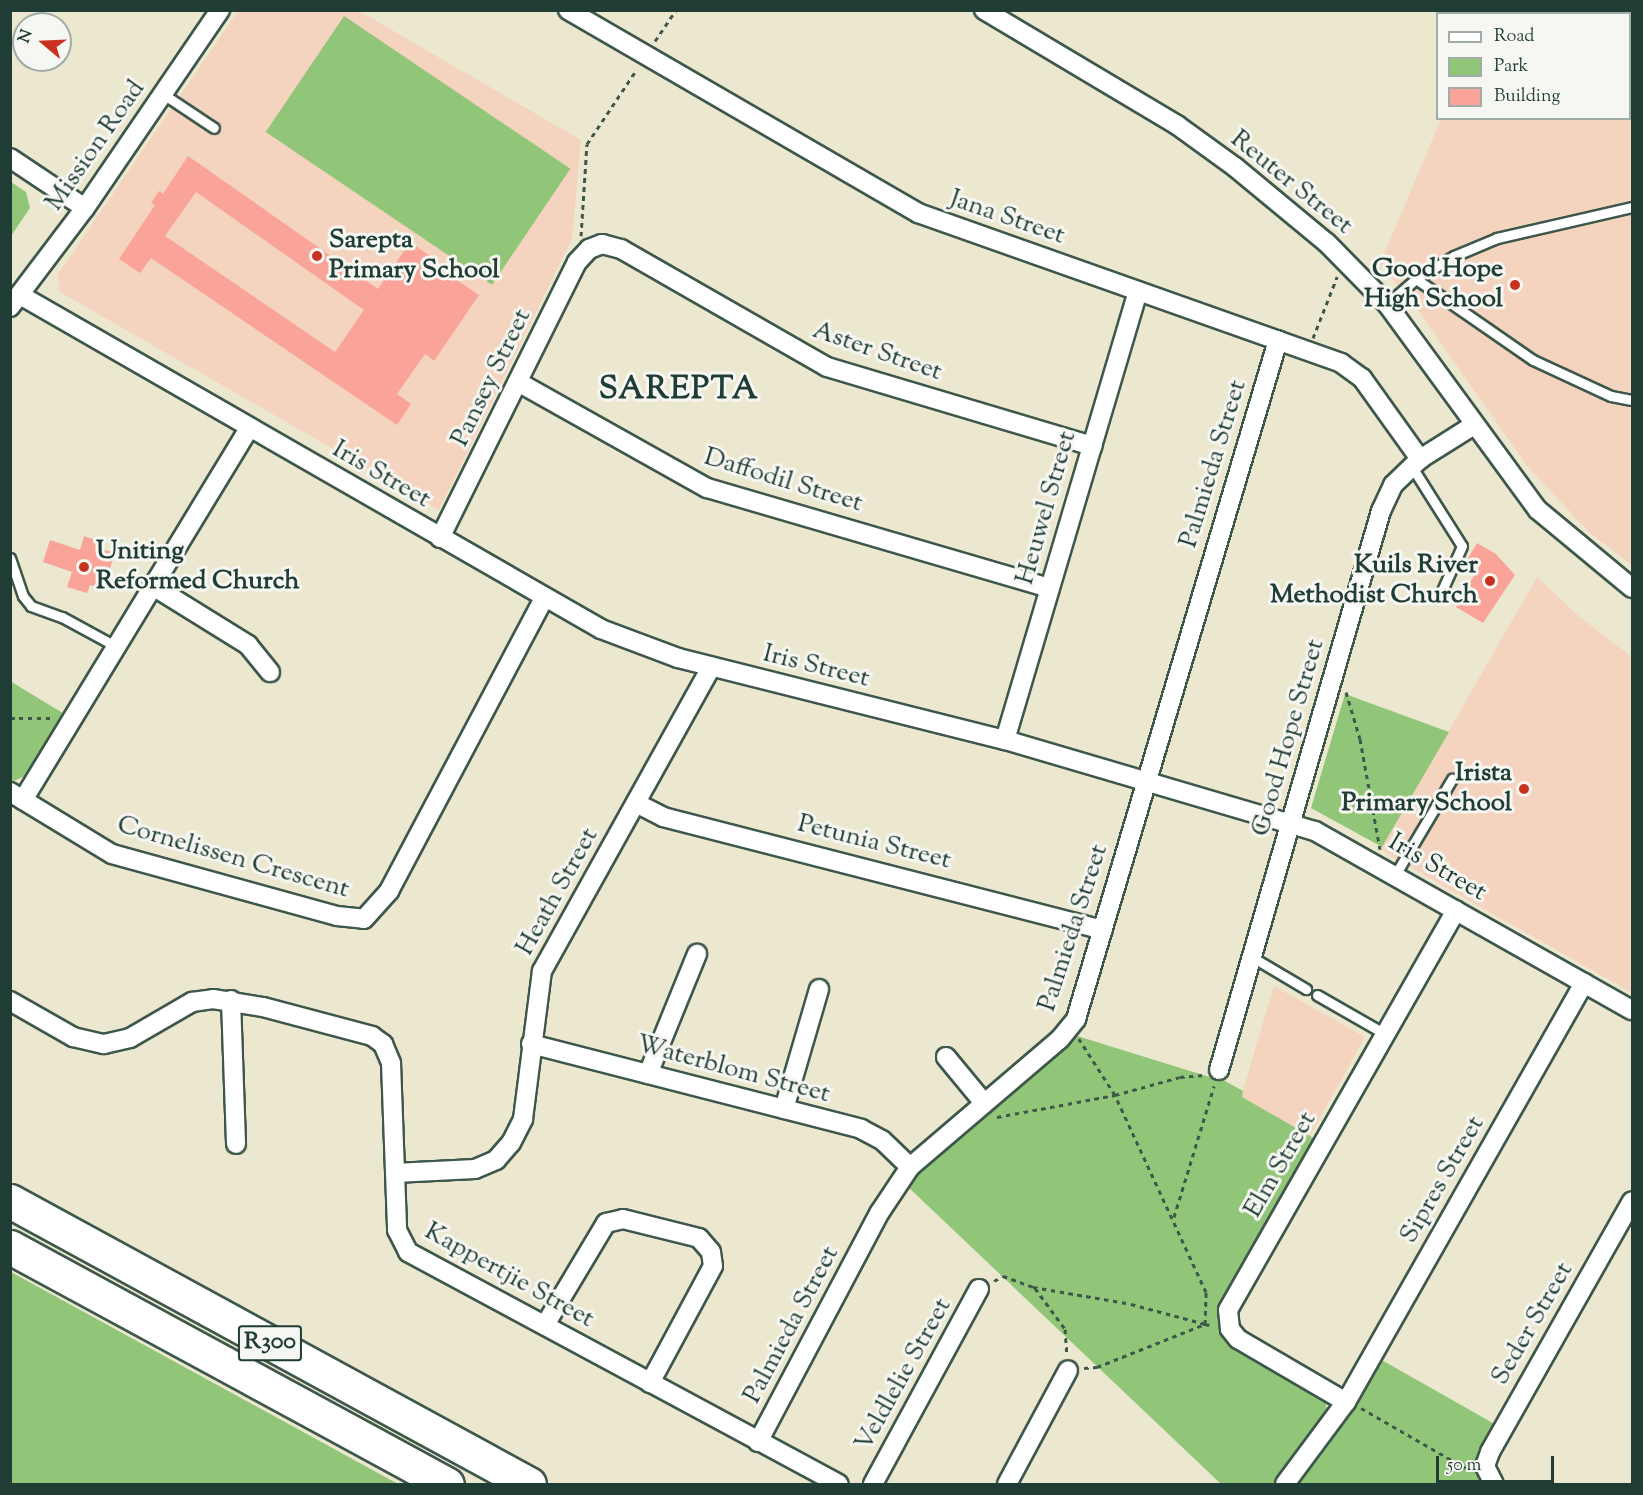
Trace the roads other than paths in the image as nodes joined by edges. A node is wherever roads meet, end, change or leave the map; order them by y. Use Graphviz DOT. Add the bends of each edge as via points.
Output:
graph roads {
  1 [pos="220,10"];
  2 [pos="568,10"];
  3 [pos="984,10"];
  4 [pos="163,94"];
  5 [pos="213,128"];
  6 [pos="10,158"];
  7 [pos="1632,207"];
  8 [pos="85,208"];
  9 [pos="589,249"];
  10 [pos="1416,279"];
  11 [pos="1138,291"];
  12 [pos="15,301"];
  13 [pos="1387,304"];
  14 [pos="1278,340"];
  15 [pos="518,382"];
  16 [pos="1632,400"];
  17 [pos="1474,425"];
  18 [pos="249,428"];
  19 [pos="1092,446"];
  20 [pos="1416,463"];
  21 [pos="440,538"];
  22 [pos="10,558"];
  23 [pos="153,586"];
  24 [pos="1050,588"];
  25 [pos="1632,588"];
  26 [pos="1440,595"];
  27 [pos="544,598"];
  28 [pos="117,647"];
  29 [pos="711,667"];
  30 [pos="270,672"];
  31 [pos="1005,740"];
  32 [pos="1452,779"];
  33 [pos="1147,781"];
  34 [pos="17,796"];
  35 [pos="636,803"];
  36 [pos="1290,823"];
  37 [pos="1395,875"];
  38 [pos="1456,910"];
  39 [pos="1103,930"];
  40 [pos="697,954"];
  41 [pos="1252,957"];
  42 [pos="1584,983"];
  43 [pos="819,988"];
  44 [pos="1306,989"];
  45 [pos="1317,995"];
  46 [pos="231,1000"];
  47 [pos="10,1001"];
  48 [pos="1632,1010"];
  49 [pos="1385,1034"];
  50 [pos="531,1044"];
  51 [pos="946,1057"];
  52 [pos="1219,1070"];
  53 [pos="648,1074"];
  54 [pos="984,1103"];
  55 [pos="784,1109"];
  56 [pos="236,1144"];
  57 [pos="910,1167"];
  58 [pos="395,1173"];
  59 [pos="10,1201"];
  60 [pos="1632,1201"];
  61 [pos="10,1247"];
  62 [pos="980,1289"];
  63 [pos="545,1325"];
  64 [pos="1068,1370"];
  65 [pos="650,1383"];
  66 [pos="1346,1402"];
  67 [pos="758,1442"];
  68 [pos="1490,1479"];
  69 [pos="447,1485"];
  70 [pos="529,1485"];
  71 [pos="838,1485"];
  72 [pos="873,1485"];
  73 [pos="1007,1485"];
  74 [pos="1285,1485"];
  1 -- 4 [label="street, Mission Road"];
  2 -- 11 [label="street, Jana Street" via="918,213"];
  3 -- 13 [label="street, Reuter Street" via="1177,125 1293,213"];
  4 -- 5 [label="lane"];
  4 -- 8 [label="street, Mission Road"];
  6 -- 8 [label="street"];
  7 -- 10 [label="lane" via="1497,238 1454,256"];
  8 -- 12 [label="street, Mission Road"];
  9 -- 15 [label="street, Pansey Street"];
  9 -- 19 [label="street, Aster Street" via="615,246 827,367"];
  10 -- 13 [label="lane"];
  10 -- 16 [label="lane" via="1533,360 1611,396"];
  11 -- 14 [label="street, Jana Street"];
  11 -- 19 [label="street, Heuwel Street"];
  12 -- 18 [label="street, Iris Street"];
  13 -- 17 [label="street, Reuter Street"];
  14 -- 20 [label="street, Jana Street" via="1341,363 1362,378"];
  14 -- 33 [label="street, Palmieda Street"];
  15 -- 21 [label="street, Pansey Street"];
  15 -- 24 [label="street, Daffodil Street" via="707,488"];
  17 -- 20 [label="street, Good Hope Street"];
  17 -- 25 [label="street, Reuter Street" via="1538,510"];
  18 -- 21 [label="street, Iris Street"];
  18 -- 23 [label="street, Cornelissen Crescent"];
  19 -- 24 [label="street, Heuwel Street"];
  20 -- 26 [label="lane" via="1462,546"];
  20 -- 36 [label="street, Good Hope Street" via="1393,485 1381,511"];
  21 -- 27 [label="street, Iris Street"];
  22 -- 28 [label="lane" via="23,596 31,606 62,617"];
  23 -- 28 [label="street, Cornelissen Crescent"];
  23 -- 30 [label="street" via="248,645"];
  24 -- 31 [label="street, Heuwel Street"];
  27 -- 29 [label="street, Iris Street" via="623,639"];
  27 -- 34 [label="street, Cornelissen Crescent" via="389,891 364,919 337,916 112,854"];
  28 -- 34 [label="street, Cornelissen Crescent" via="71,722"];
  29 -- 31 [label="street, Iris Street"];
  29 -- 35 [label="street, Heath Street"];
  31 -- 33 [label="street, Iris Street"];
  32 -- 37 [label="lane"];
  33 -- 36 [label="street, Iris Street"];
  33 -- 39 [label="street, Palmieda Street"];
  35 -- 39 [label="street, Petunia Street" via="663,817"];
  35 -- 50 [label="street, Heath Street" via="543,971"];
  36 -- 37 [label="street, Iris Street" via="1356,851"];
  36 -- 41 [label="street, Good Hope Street"];
  37 -- 38 [label="street, Iris Street"];
  38 -- 42 [label="street, Iris Street"];
  38 -- 49 [label="street, Elm Street"];
  39 -- 54 [label="street, Palmieda Street" via="1080,1010 1070,1029"];
  40 -- 53 [label="street"];
  41 -- 44 [label="lane"];
  41 -- 52 [label="street, Good Hope Street"];
  42 -- 48 [label="street, Iris Street"];
  42 -- 66 [label="street, Sipres Street"];
  43 -- 55 [label="street"];
  45 -- 49 [label="lane"];
  46 -- 47 [label="street, Kappertjie Street" via="192,1002 130,1038 104,1044 73,1037"];
  46 -- 56 [label="street"];
  46 -- 58 [label="street, Kappertjie Street" via="366,1033 382,1044 391,1063"];
  49 -- 66 [label="street, Elm Street" via="1227,1317 1232,1333"];
  50 -- 53 [label="street, Waterblom Street"];
  50 -- 58 [label="street, Heath Street" via="523,1119 496,1160 475,1169"];
  51 -- 54 [label="street"];
  53 -- 55 [label="street, Waterblom Street"];
  54 -- 57 [label="street, Palmieda Street"];
  55 -- 57 [label="street, Waterblom Street" via="868,1132"];
  57 -- 67 [label="street, Palmieda Street" via="880,1212"];
  58 -- 63 [label="street, Kappertjie Street" via="397,1230 408,1252"];
  59 -- 70 [label="highway, R300"];
  60 -- 68 [label="street, Seder Street" via="1490,1452"];
  61 -- 69 [label="highway, R300"];
  62 -- 72 [label="street, Veldlelie Street"];
  63 -- 65 [label="street, Kappertjie Street"];
  63 -- 65 [label="street" via="606,1223 623,1219 699,1238 711,1251 713,1266"];
  64 -- 73 [label="street"];
  65 -- 67 [label="street, Kappertjie Street"];
  66 -- 74 [label="street"];
  67 -- 71 [label="street, Kappertjie Street"];
}
